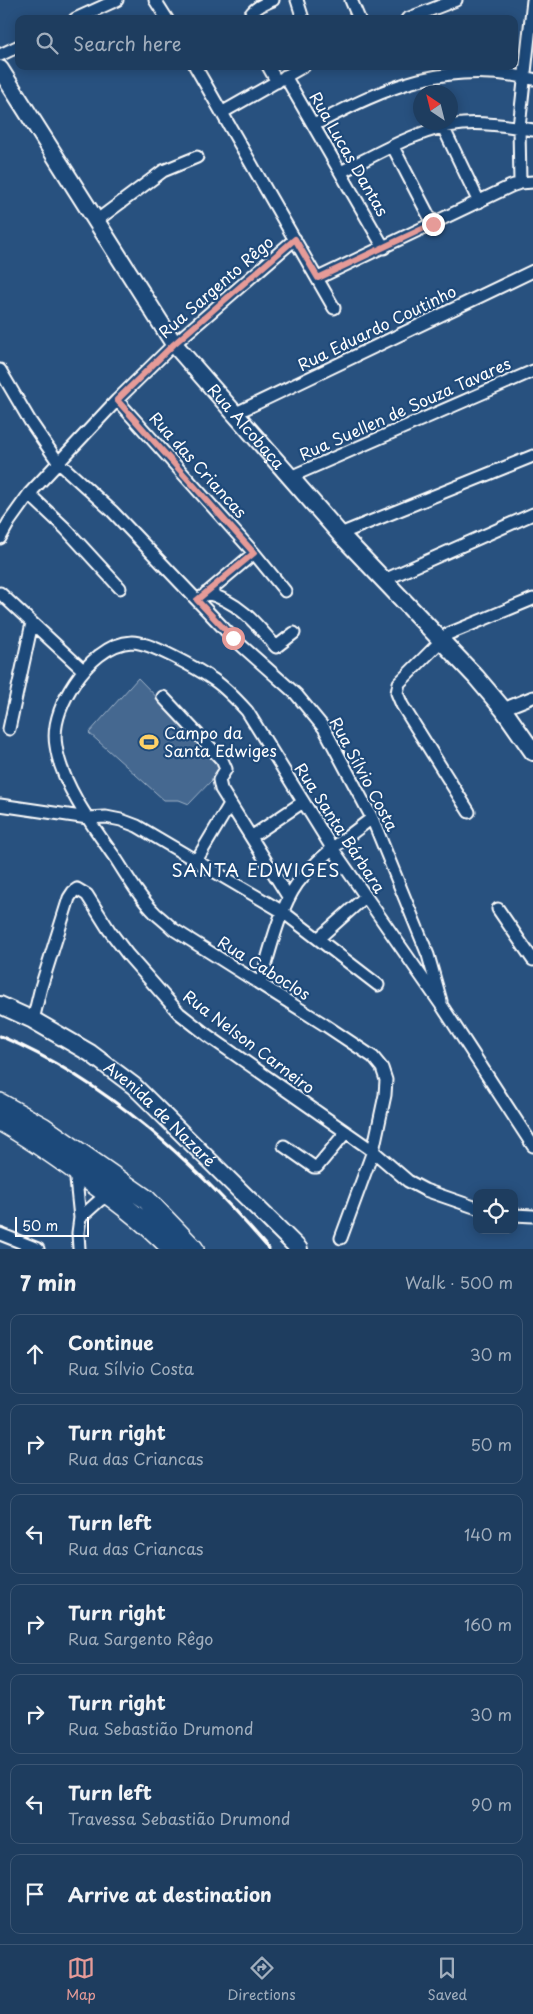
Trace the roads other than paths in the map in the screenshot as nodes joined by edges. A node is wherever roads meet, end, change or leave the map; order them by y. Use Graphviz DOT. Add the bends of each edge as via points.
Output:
graph roads {
  1 [pos="117,0"];
  2 [pos="155,0"];
  3 [pos="273,0"];
  4 [pos="297,0"];
  5 [pos="351,0"];
  6 [pos="456,0"];
  7 [pos="533,0"];
  8 [pos="84,15"];
  9 [pos="164,15"];
  10 [pos="251,15"];
  11 [pos="302,15"];
  12 [pos="357,15"];
  13 [pos="417,15"];
  14 [pos="15,48"];
  15 [pos="0,56"];
  16 [pos="0,69"];
  17 [pos="197,70"];
  18 [pos="272,70"];
  19 [pos="297,70"];
  20 [pos="529,78"];
  21 [pos="281,79"];
  22 [pos="223,112"];
  23 [pos="314,125"];
  24 [pos="458,125"];
  25 [pos="518,128"];
  26 [pos="436,130"];
  27 [pos="444,130"];
  28 [pos="533,130"];
  29 [pos="393,147"];
  30 [pos="197,157"];
  31 [pos="341,172"];
  32 [pos="533,182"];
  33 [pos="520,183"];
  34 [pos="479,202"];
  35 [pos="96,221"];
  36 [pos="433,224"];
  37 [pos="295,239"];
  38 [pos="384,248"];
  39 [pos="533,271"];
  40 [pos="318,278"];
  41 [pos="334,308"];
  42 [pos="174,344"];
  43 [pos="0,370"];
  44 [pos="533,371"];
  45 [pos="117,400"];
  46 [pos="234,414"];
  47 [pos="533,456"];
  48 [pos="58,462"];
  49 [pos="290,477"];
  50 [pos="29,494"];
  51 [pos="533,514"];
  52 [pos="340,534"];
  53 [pos="0,538"];
  54 [pos="254,553"];
  55 [pos="384,580"];
  56 [pos="120,588"];
  57 [pos="286,591"];
  58 [pos="0,593"];
  59 [pos="201,597"];
  60 [pos="533,599"];
  61 [pos="32,622"];
  62 [pos="294,633"];
  63 [pos="441,641"];
  64 [pos="82,670"];
  65 [pos="163,697"];
  66 [pos="533,697"];
  67 [pos="502,709"];
  68 [pos="9,729"];
  69 [pos="533,752"];
  70 [pos="303,802"];
  71 [pos="230,804"];
  72 [pos="0,805"];
  73 [pos="469,812"];
  74 [pos="88,818"];
  75 [pos="372,818"];
  76 [pos="251,837"];
  77 [pos="332,848"];
  78 [pos="196,861"];
  79 [pos="365,897"];
  80 [pos="289,898"];
  81 [pos="498,909"];
  82 [pos="283,912"];
  83 [pos="319,938"];
  84 [pos="533,960"];
  85 [pos="260,984"];
  86 [pos="378,985"];
  87 [pos="0,1005"];
  88 [pos="442,1006"];
  89 [pos="33,1020"];
  90 [pos="0,1103"];
  91 [pos="0,1121"];
  92 [pos="346,1132"];
  93 [pos="284,1146"];
  94 [pos="533,1146"];
  95 [pos="372,1151"];
  96 [pos="81,1167"];
  97 [pos="110,1195"];
  98 [pos="473,1206"];
  99 [pos="518,1215"];
  100 [pos="533,1216"];
  101 [pos="80,1218"];
  102 [pos="0,1234"];
  103 [pos="341,1238"];
  104 [pos="38,1249"];
  105 [pos="79,1249"];
  106 [pos="172,1249"];
  107 [pos="194,1249"];
  108 [pos="299,1249"];
  1 -- 8 [label="street"];
  2 -- 9 [label="street"];
  3 -- 10 [label="street" via="256,8"];
  4 -- 11 [label="street"];
  5 -- 12 [label="street"];
  6 -- 13 [label="street"];
  7 -- 20 [label="street"];
  14 -- 15 [label="street"];
  16 -- 35 [label="main road, Rua Alcobaça"];
  17 -- 22 [label="street"];
  18 -- 21 [label="street, Rua Lucas Dantas"];
  19 -- 21 [label="street"];
  20 -- 23 [label="street" via="481,73 429,76 387,91"];
  20 -- 25 [label="street"];
  21 -- 22 [label="street"];
  21 -- 23 [label="street, Rua Lucas Dantas"];
  22 -- 37 [label="street"];
  23 -- 31 [label="street, Rua Lucas Dantas"];
  24 -- 25 [label="street"];
  25 -- 28 [label="street"];
  25 -- 33 [label="street"];
  26 -- 29 [label="street"];
  27 -- 34 [label="street"];
  29 -- 31 [label="street"];
  29 -- 36 [label="street"];
  30 -- 35 [label="street" via="163,171"];
  31 -- 38 [label="street, Rua Lucas Dantas"];
  32 -- 33 [label="street"];
  33 -- 34 [label="street"];
  34 -- 36 [label="street"];
  35 -- 42 [label="main road, Rua Alcobaça"];
  36 -- 38 [label="street"];
  37 -- 40 [label="street"];
  37 -- 42 [label="street, Rua Sargento Rêgo"];
  38 -- 40 [label="street"];
  39 -- 46 [label="street, Rua Eduardo Coutinho"];
  40 -- 41 [label="street"];
  42 -- 45 [label="street, Rua Sargento Rêgo"];
  42 -- 46 [label="main road, Rua Alcobaça"];
  43 -- 48 [label="street, Rua Sílvio Costa"];
  44 -- 49 [label="street, Rua Suellen de Souza Tavares"];
  45 -- 48 [label="street, Rua Sargento Rêgo"];
  45 -- 54 [label="street, Rua das Criancas"];
  46 -- 49 [label="main road, Rua Alcobaça"];
  47 -- 52 [label="street"];
  48 -- 50 [label="street, Rua Sargento Rêgo"];
  48 -- 59 [label="street, Rua Sílvio Costa"];
  49 -- 52 [label="main road, Rua Alcobaça"];
  50 -- 53 [label="street, Rua Sargento Rêgo"];
  50 -- 56 [label="street"];
  51 -- 55 [label="street"];
  52 -- 55 [label="main road, Rua Alcobaça"];
  54 -- 57 [label="street, Rua das Criancas"];
  54 -- 59 [label="street"];
  55 -- 63 [label="main road, Rua Alcobaça"];
  58 -- 61 [label="street"];
  59 -- 62 [label="street" via="221,597 240,609 276,647"];
  59 -- 75 [label="street, Rua Sílvio Costa" via="233,638 311,711 324,728"];
  60 -- 63 [label="street" via="448,634"];
  61 -- 64 [label="street"];
  61 -- 68 [label="street"];
  63 -- 67 [label="main road, Rua Alcobaça"];
  63 -- 73 [label="street" via="408,673 397,693"];
  64 -- 70 [label="street, Rua Santa Bárbara" via="115,646 132,642 145,644 214,680 247,711"];
  64 -- 74 [label="street, Rua Santa Bárbara" via="56,720 55,745 60,764"];
  65 -- 71 [label="street" via="225,764 219,785"];
  66 -- 67 [label="street"];
  67 -- 69 [label="main road, Rua Alcobaça"];
  70 -- 76 [label="street"];
  70 -- 77 [label="street, Rua Santa Bárbara"];
  71 -- 76 [label="street"];
  71 -- 78 [label="street"];
  72 -- 74 [label="street"];
  74 -- 78 [label="street" via="106,817 137,826"];
  74 -- 85 [label="street, Rua Caboclos" via="156,914 173,929"];
  75 -- 77 [label="street"];
  75 -- 88 [label="street, Rua Sílvio Costa" via="428,955"];
  76 -- 80 [label="street"];
  77 -- 79 [label="street, Rua Santa Bárbara"];
  77 -- 80 [label="street" via="305,875"];
  78 -- 82 [label="street"];
  79 -- 83 [label="street"];
  79 -- 88 [label="street, Rua Santa Bárbara"];
  80 -- 82 [label="street"];
  81 -- 84 [label="street"];
  82 -- 83 [label="street"];
  82 -- 85 [label="street"];
  83 -- 86 [label="street"];
  85 -- 95 [label="street, Rua Caboclos" via="373,1058 382,1068 386,1080 385,1095"];
  87 -- 89 [label="main road, Avenida de Nazaré"];
  88 -- 94 [label="street, Rua Santa Bárbara"];
  89 -- 92 [label="street, Rua Nelson Carneiro" via="70,898 77,889 87,895 128,955 179,1013"];
  89 -- 108 [label="main road, Avenida de Nazaré" via="90,1052 134,1086"];
  90 -- 96 [label="main road" via="43,1128"];
  91 -- 96 [label="main road"];
  92 -- 93 [label="street" via="317,1167"];
  92 -- 95 [label="street, Rua Nelson Carneiro"];
  95 -- 98 [label="street, Rua Nelson Carneiro" via="416,1185"];
  95 -- 103 [label="street, Rua Caboclos"];
  96 -- 97 [label="main road"];
  96 -- 101 [label="street"];
  96 -- 107 [label="main road" via="146,1199"];
  97 -- 101 [label="street"];
  97 -- 106 [label="main road"];
  99 -- 100 [label="street"];
  101 -- 105 [label="street"];
  102 -- 104 [label="street"];
}
